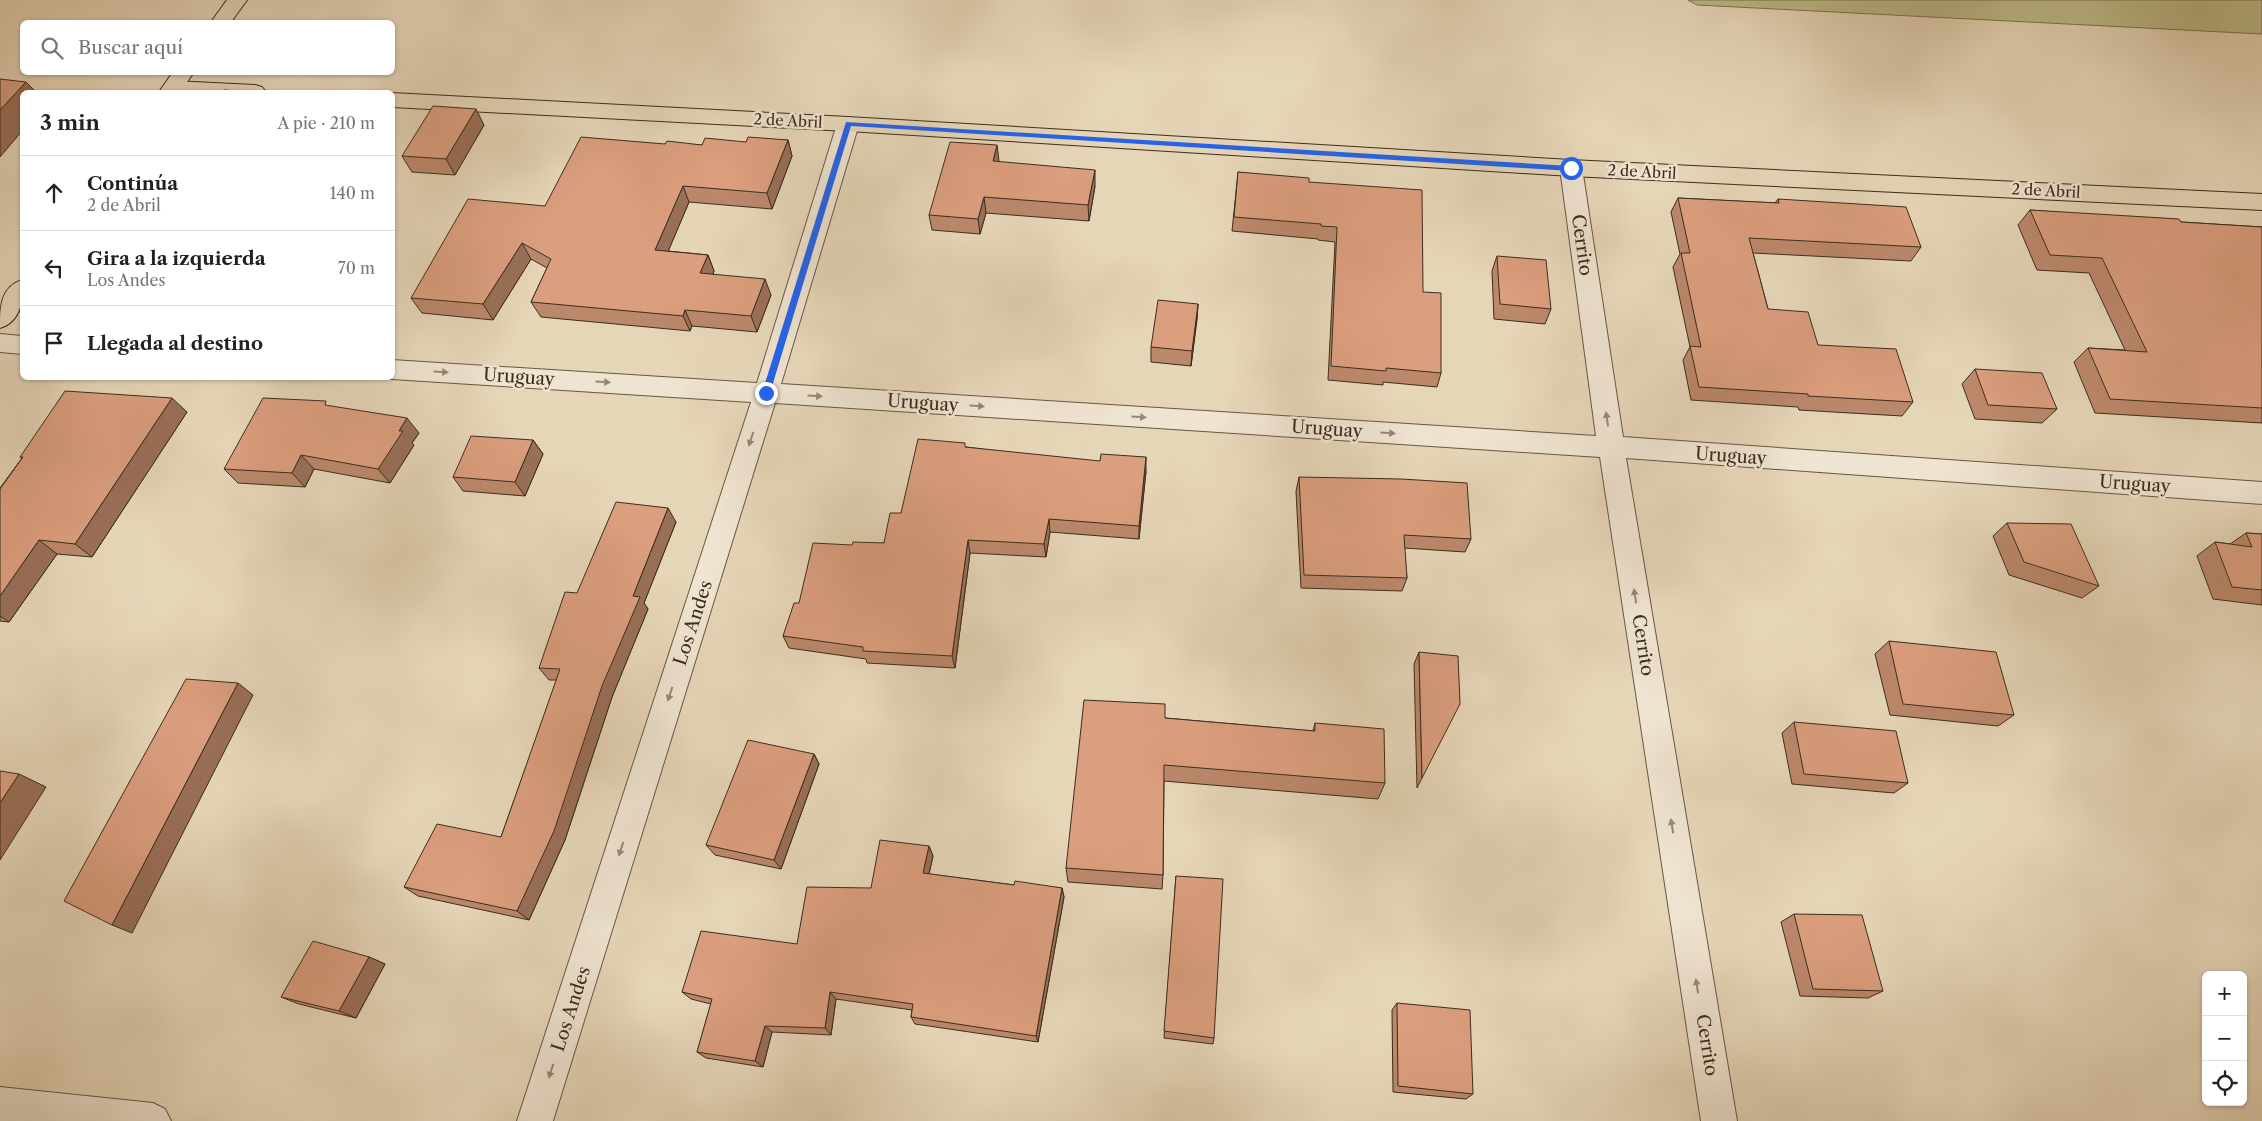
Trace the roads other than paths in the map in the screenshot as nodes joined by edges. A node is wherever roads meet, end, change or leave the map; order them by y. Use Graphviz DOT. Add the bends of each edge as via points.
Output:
graph roads {
  1 [pos="237,0"];
  2 [pos="222,20"];
  3 [pos="175,84"];
  4 [pos="235,90"];
  5 [pos="395,100"];
  6 [pos="848,124"];
  7 [pos="1571,168"];
  8 [pos="2262,202"];
  9 [pos="20,292"];
  10 [pos="0,319"];
  11 [pos="0,343"];
  12 [pos="20,345"];
  13 [pos="395,368"];
  14 [pos="766,393"];
  15 [pos="1611,447"];
  16 [pos="2262,493"];
  17 [pos="0,1104"];
  18 [pos="153,1121"];
  19 [pos="535,1121"];
  20 [pos="1719,1121"];
  1 -- 2 [label="main road"];
  3 -- 4 [label="main road"];
  5 -- 6 [label="main road, 2 de Abril"];
  6 -- 7 [label="main road, 2 de Abril"];
  6 -- 14 [label="street, Los Andes"];
  7 -- 8 [label="main road, 2 de Abril"];
  15 -- 7 [label="street, Cerrito, one-way"];
  9 -- 10 [label="main road"];
  11 -- 12 [label="street"];
  13 -- 14 [label="street, Uruguay, one-way"];
  14 -- 15 [label="street, Uruguay, one-way"];
  14 -- 19 [label="street, Los Andes, one-way"];
  15 -- 16 [label="street, Uruguay"];
  20 -- 15 [label="street, Cerrito, one-way"];
  17 -- 18 [label="street"];
}
